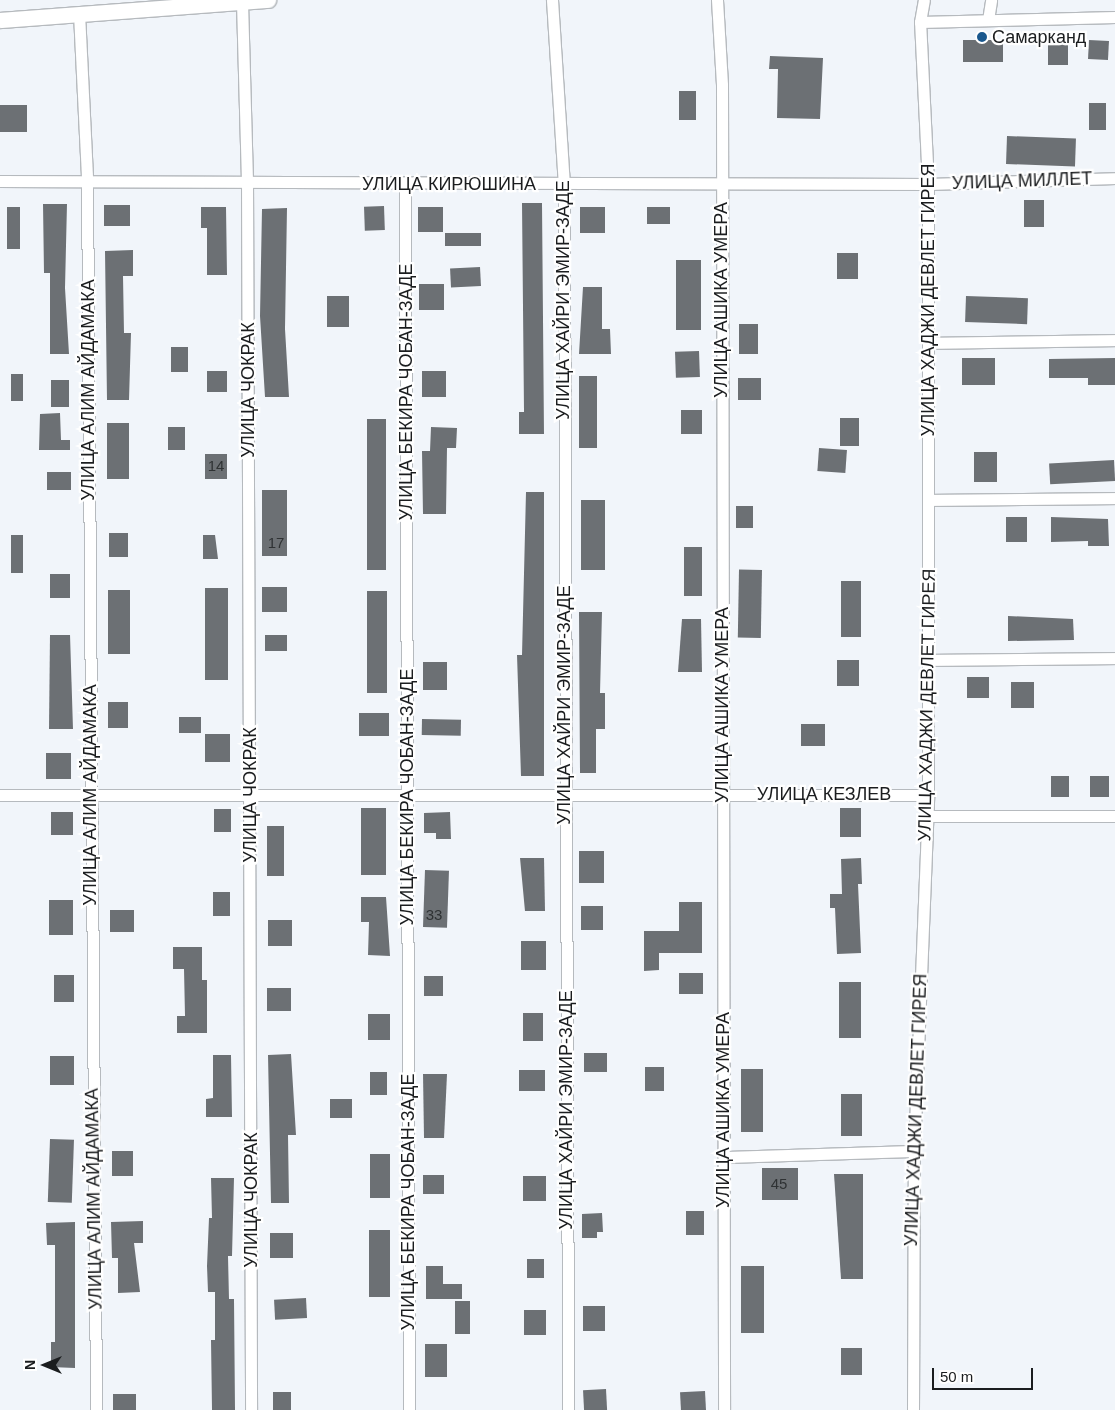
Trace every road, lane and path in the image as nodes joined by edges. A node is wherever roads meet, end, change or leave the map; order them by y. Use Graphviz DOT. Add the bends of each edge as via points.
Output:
graph roads {
  1 [pos="268,0"];
  2 [pos="552,0"];
  3 [pos="717,0"];
  4 [pos="924,0"];
  5 [pos="991,0"];
  6 [pos="242,2"];
  7 [pos="140,4"];
  8 [pos="78,13"];
  9 [pos="1115,17"];
  10 [pos="0,20"];
  11 [pos="988,20"];
  12 [pos="920,22"];
  13 [pos="1115,178"];
  14 [pos="87,179"];
  15 [pos="247,179"];
  16 [pos="0,181"];
  17 [pos="721,183"];
  18 [pos="564,184"];
  19 [pos="928,184"];
  20 [pos="405,185"];
  21 [pos="1115,340"];
  22 [pos="928,343"];
  23 [pos="1115,498"];
  24 [pos="930,500"];
  25 [pos="1115,658"];
  26 [pos="928,660"];
  27 [pos="722,793"];
  28 [pos="250,794"];
  29 [pos="564,794"];
  30 [pos="0,795"];
  31 [pos="90,795"];
  32 [pos="407,795"];
  33 [pos="928,795"];
  34 [pos="927,816"];
  35 [pos="1115,816"];
  36 [pos="914,1151"];
  37 [pos="724,1157"];
  38 [pos="96,1410"];
  39 [pos="251,1410"];
  40 [pos="409,1410"];
  41 [pos="568,1410"];
  42 [pos="724,1410"];
  43 [pos="913,1410"];
  1 -- 6 [label="main road"];
  2 -- 18 [label="street, УЛИЦА ХАЙРИ ЭМИР-ЗАДЕ"];
  3 -- 17 [label="street, УЛИЦА АШИКА УМЕРА" via="722,59"];
  4 -- 12 [label="street, УЛИЦА ХАДЖИ ДЕВЛЕТ ГИРЕЯ"];
  5 -- 11 [label="street"];
  6 -- 7 [label="main road"];
  6 -- 15 [label="street, УЛИЦА ЧОКРАК"];
  7 -- 8 [label="main road"];
  8 -- 10 [label="main road"];
  8 -- 14 [label="street, УЛИЦА АЛИМ АЙДАМАКА"];
  9 -- 11 [label="street"];
  11 -- 12 [label="street"];
  12 -- 19 [label="street, УЛИЦА ХАДЖИ ДЕВЛЕТ ГИРЕЯ"];
  13 -- 19 [label="street, УЛИЦА МИЛЛЕТ"];
  14 -- 15 [label="street, УЛИЦА КИРЮШИНА"];
  14 -- 16 [label="street, УЛИЦА КИРЮШИНА"];
  14 -- 31 [label="street, УЛИЦА АЛИМ АЙДАМАКА"];
  15 -- 20 [label="street, УЛИЦА КИРЮШИНА"];
  15 -- 28 [label="street, УЛИЦА ЧОКРАК"];
  17 -- 18 [label="street, УЛИЦА КИРЮШИНА"];
  17 -- 19 [label="street, УЛИЦА КИРЮШИНА"];
  17 -- 27 [label="street, УЛИЦА АШИКА УМЕРА"];
  18 -- 20 [label="street, УЛИЦА КИРЮШИНА"];
  18 -- 29 [label="street, УЛИЦА ХАЙРИ ЭМИР-ЗАДЕ"];
  19 -- 22 [label="street, УЛИЦА ХАДЖИ ДЕВЛЕТ ГИРЕЯ"];
  20 -- 32 [label="street, УЛИЦА БЕКИРА ЧОБАН-ЗАДЕ"];
  21 -- 22 [label="street"];
  22 -- 24 [label="street, УЛИЦА ХАДЖИ ДЕВЛЕТ ГИРЕЯ"];
  23 -- 24 [label="street"];
  24 -- 26 [label="street, УЛИЦА ХАДЖИ ДЕВЛЕТ ГИРЕЯ"];
  25 -- 26 [label="street"];
  26 -- 33 [label="street, УЛИЦА ХАДЖИ ДЕВЛЕТ ГИРЕЯ"];
  27 -- 29 [label="street, УЛИЦА КЕЗЛЕВ"];
  27 -- 33 [label="street, УЛИЦА КЕЗЛЕВ"];
  27 -- 37 [label="street, УЛИЦА АШИКА УМЕРА"];
  28 -- 31 [label="street, УЛИЦА КЕЗЛЕВ"];
  28 -- 32 [label="street, УЛИЦА КЕЗЛЕВ"];
  28 -- 39 [label="street, УЛИЦА ЧОКРАК"];
  29 -- 32 [label="street, УЛИЦА КЕЗЛЕВ"];
  29 -- 41 [label="street, УЛИЦА ХАЙРИ ЭМИР-ЗАДЕ"];
  30 -- 31 [label="street, УЛИЦА КЕЗЛЕВ"];
  31 -- 38 [label="street, УЛИЦА АЛИМ АЙДАМАКА"];
  32 -- 40 [label="street, УЛИЦА БЕКИРА ЧОБАН-ЗАДЕ"];
  33 -- 34 [label="street, УЛИЦА ХАДЖИ ДЕВЛЕТ ГИРЕЯ"];
  34 -- 35 [label="street"];
  34 -- 36 [label="street, УЛИЦА ХАДЖИ ДЕВЛЕТ ГИРЕЯ"];
  36 -- 37 [label="street"];
  36 -- 43 [label="street, УЛИЦА ХАДЖИ ДЕВЛЕТ ГИРЕЯ"];
  37 -- 42 [label="street, УЛИЦА АШИКА УМЕРА"];
}
